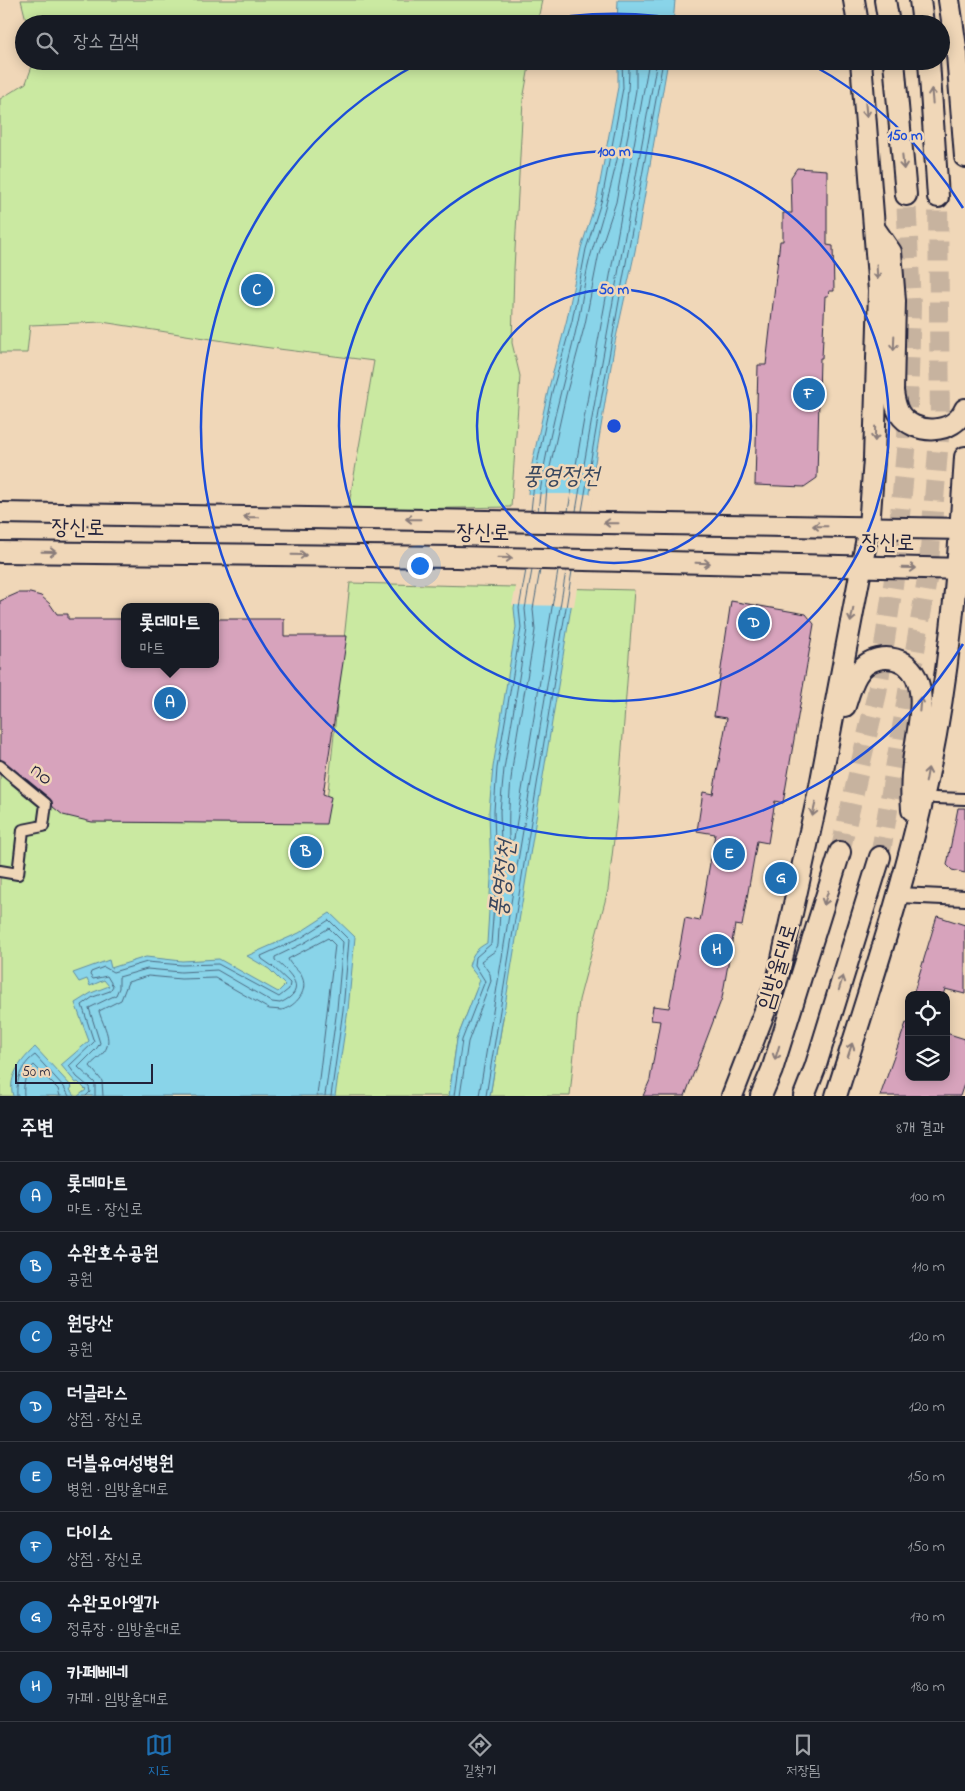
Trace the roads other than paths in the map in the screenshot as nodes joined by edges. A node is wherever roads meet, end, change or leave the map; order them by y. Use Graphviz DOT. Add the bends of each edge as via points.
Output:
graph roads {
  1 [pos="854,0"];
  2 [pos="885,0"];
  3 [pos="920,0"];
  4 [pos="949,0"];
  5 [pos="856,15"];
  6 [pos="888,15"];
  7 [pos="922,15"];
  8 [pos="863,70"];
  9 [pos="895,70"];
  10 [pos="930,70"];
  11 [pos="965,156"];
  12 [pos="906,195"];
  13 [pos="938,197"];
  14 [pos="875,230"];
  15 [pos="965,409"];
  16 [pos="965,457"];
  17 [pos="0,514"];
  18 [pos="869,527"];
  19 [pos="963,529"];
  20 [pos="0,552"];
  21 [pos="861,567"];
  22 [pos="961,569"];
  23 [pos="0,766"];
  24 [pos="820,786"];
  25 [pos="935,798"];
  26 [pos="965,799"];
  27 [pos="912,839"];
  28 [pos="840,852"];
  29 [pos="880,857"];
  30 [pos="0,872"];
  31 [pos="898,895"];
  32 [pos="965,898"];
  33 [pos="732,1096"];
  34 [pos="761,1096"];
  35 [pos="804,1096"];
  36 [pos="836,1096"];
  1 -- 5 [label="main road"];
  2 -- 6 [label="main road"];
  3 -- 7 [label="main road"];
  4 -- 11 [label="main road"];
  8 -- 14 [label="main road, one-way"];
  9 -- 12 [label="main road, one-way"];
  13 -- 10 [label="main road, one-way"];
  14 -- 15 [label="main road, one-way" via="892,252 896,302 894,403 909,423 932,430 945,428"];
  14 -- 18 [label="main road, one-way" via="879,290"];
  16 -- 19 [label="main road"];
  18 -- 17 [label="main road, 장신로, one-way"];
  18 -- 19 [label="main road, 장신로"];
  18 -- 21 [label="main road"];
  19 -- 22 [label="main road"];
  20 -- 21 [label="main road, 장신로, one-way" via="456,557"];
  21 -- 22 [label="main road, 장신로, one-way"];
  21 -- 24 [label="main road, one-way"];
  27 -- 22 [label="main road, one-way" via="924,798"];
  23 -- 30 [label="street, no" via="46,804 43,826 23,830 18,874"];
  27 -- 24 [label="main road, one-way" via="912,765 920,689 918,678 902,662 879,658 860,670"];
  24 -- 33 [label="main road, one-way" via="778,977"];
  25 -- 26 [label="street"];
  27 -- 31 [label="main road"];
  28 -- 34 [label="main road, 임방울대로, one-way"];
  35 -- 29 [label="main road, one-way"];
  31 -- 32 [label="street"];
  36 -- 31 [label="main road, one-way"];
}
